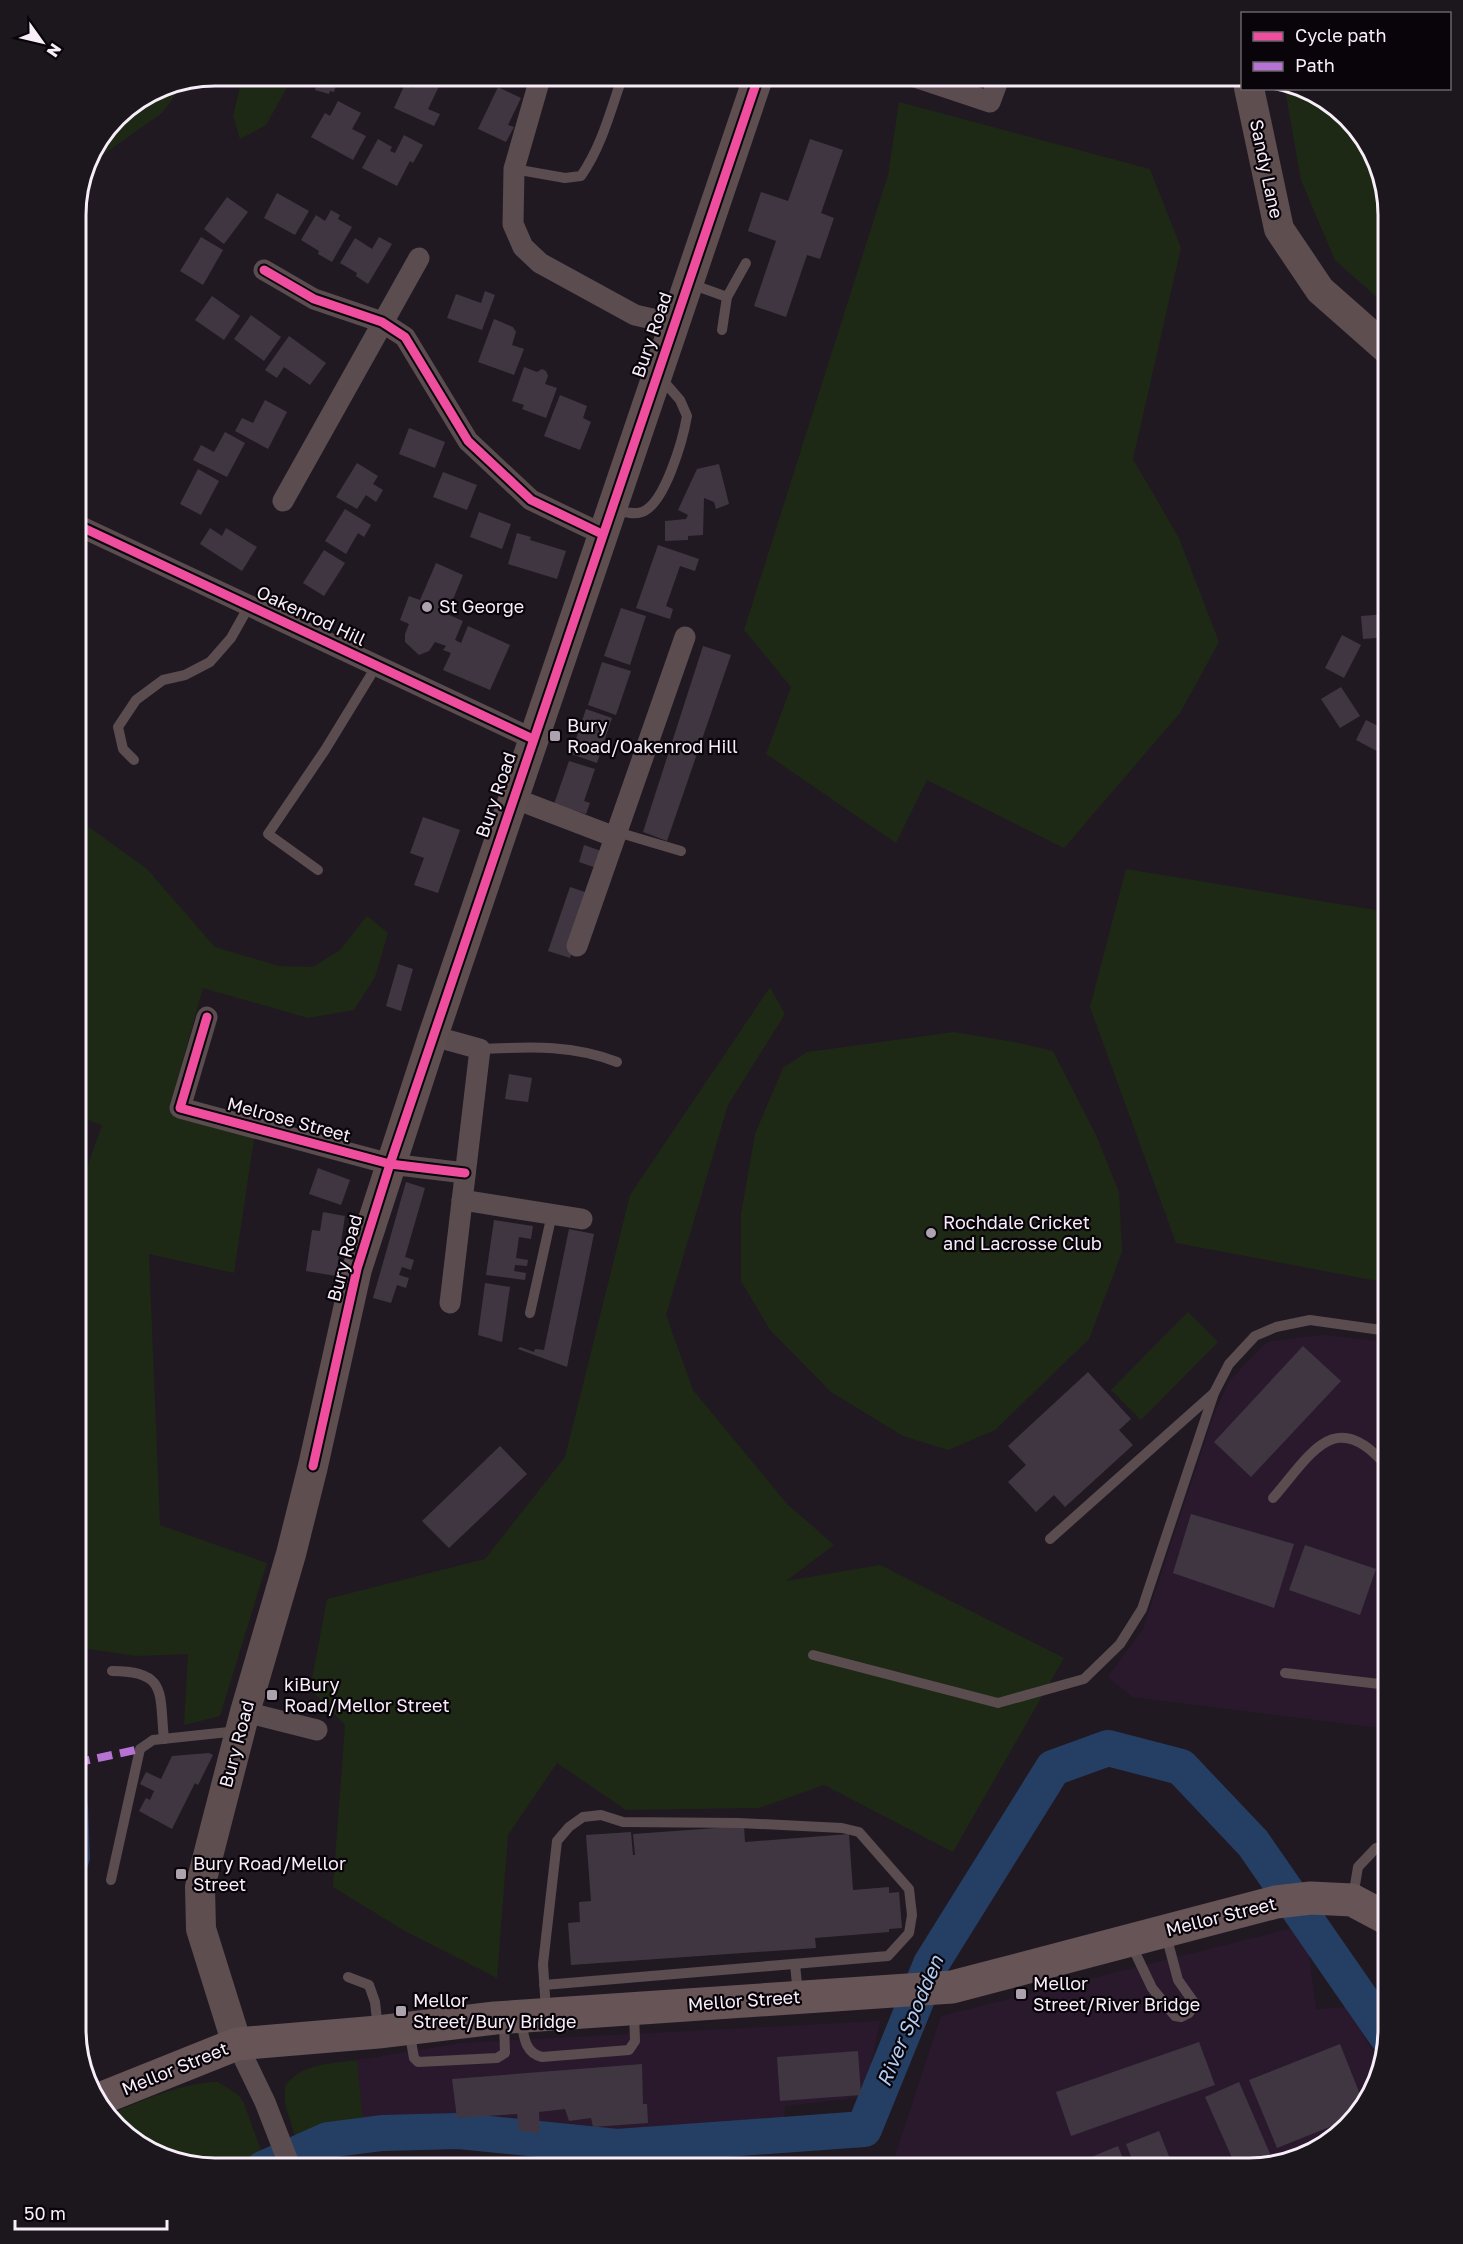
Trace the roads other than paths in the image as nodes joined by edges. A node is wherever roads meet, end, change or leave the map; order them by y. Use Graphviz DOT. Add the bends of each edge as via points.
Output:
graph roads {
  1 [pos="538,86"];
  2 [pos="618,86"];
  3 [pos="755,86"];
  4 [pos="942,86"];
  5 [pos="996,86"];
  6 [pos="1249,90"];
  7 [pos="514,168"];
  8 [pos="420,258"];
  9 [pos="746,263"];
  10 [pos="264,270"];
  11 [pos="688,283"];
  12 [pos="727,297"];
  13 [pos="382,322"];
  14 [pos="674,324"];
  15 [pos="722,330"];
  16 [pos="1378,341"];
  17 [pos="657,374"];
  18 [pos="283,501"];
  19 [pos="607,522"];
  20 [pos="86,529"];
  21 [pos="249,606"];
  22 [pos="685,637"];
  23 [pos="377,665"];
  24 [pos="533,739"];
  25 [pos="134,760"];
  26 [pos="513,798"];
  27 [pos="616,835"];
  28 [pos="681,851"];
  29 [pos="318,870"];
  30 [pos="577,946"];
  31 [pos="207,1017"];
  32 [pos="433,1036"];
  33 [pos="480,1049"];
  34 [pos="617,1062"];
  35 [pos="390,1164"];
  36 [pos="465,1173"];
  37 [pos="462,1200"];
  38 [pos="552,1214"];
  39 [pos="582,1219"];
  40 [pos="450,1303"];
  41 [pos="530,1313"];
  42 [pos="1378,1330"];
  43 [pos="1214,1393"];
  44 [pos="1378,1458"];
  45 [pos="1273,1498"];
  46 [pos="1050,1539"];
  47 [pos="813,1655"];
  48 [pos="112,1671"];
  49 [pos="1285,1673"];
  50 [pos="1378,1684"];
  51 [pos="243,1722"];
  52 [pos="317,1730"];
  53 [pos="164,1739"];
  54 [pos="1378,1848"];
  55 [pos="111,1880"];
  56 [pos="1352,1900"];
  57 [pos="1378,1914"];
  58 [pos="1165,1931"];
  59 [pos="1130,1941"];
  60 [pos="795,1964"];
  61 [pos="348,1977"];
  62 [pos="798,1998"];
  63 [pos="528,2008"];
  64 [pos="393,2030"];
  65 [pos="237,2044"];
  66 [pos="105,2097"];
  67 [pos="287,2158"];
  1 -- 7 [label="street"];
  2 -- 7 [label="lane" via="602,137 581,176 565,178"];
  3 -- 11 [label="main road, Bury Road"];
  4 -- 5 [label="street" via="990,102"];
  6 -- 16 [label="main road, Sandy Lane" via="1279,229 1320,290"];
  7 -- 14 [label="street" via="513,224 523,247 540,262 635,315"];
  8 -- 13 [label="street"];
  9 -- 12 [label="lane"];
  10 -- 13 [label="street" via="314,299"];
  11 -- 12 [label="lane"];
  11 -- 14 [label="main road, Bury Road"];
  12 -- 15 [label="lane"];
  13 -- 18 [label="street"];
  13 -- 19 [label="street" via="405,337 468,441 531,500"];
  14 -- 17 [label="main road, Bury Road"];
  17 -- 19 [label="main road, Bury Road"];
  17 -- 19 [label="lane" via="686,410 686,425 669,476 648,509"];
  19 -- 24 [label="main road, Bury Road"];
  20 -- 21 [label="street, Oakenrod Hill"];
  21 -- 23 [label="street, Oakenrod Hill"];
  21 -- 25 [label="lane" via="231,638 210,662 185,675 163,680 136,700 118,727 123,749"];
  22 -- 27 [label="street"];
  23 -- 24 [label="street, Oakenrod Hill"];
  23 -- 29 [label="lane" via="268,834"];
  24 -- 26 [label="main road, Bury Road"];
  26 -- 27 [label="street"];
  26 -- 32 [label="main road, Bury Road"];
  27 -- 28 [label="lane"];
  27 -- 30 [label="street"];
  31 -- 35 [label="street, Melrose Street" via="180,1108"];
  32 -- 33 [label="street"];
  32 -- 35 [label="main road, Bury Road"];
  33 -- 34 [label="lane" via="548,1046"];
  33 -- 36 [label="street"];
  35 -- 36 [label="street, Melrose Street"];
  35 -- 51 [label="main road, Bury Road" via="357,1269 308,1488"];
  36 -- 37 [label="street"];
  37 -- 38 [label="street"];
  37 -- 40 [label="street"];
  38 -- 39 [label="street"];
  38 -- 41 [label="lane"];
  42 -- 43 [label="lane" via="1310,1320 1276,1327 1255,1336 1229,1364"];
  43 -- 46 [label="lane"];
  43 -- 47 [label="lane" via="1142,1609 1120,1644 1084,1679 998,1704"];
  44 -- 45 [label="lane" via="1365,1444 1346,1437 1330,1438"];
  48 -- 53 [label="lane" via="133,1671 156,1683"];
  49 -- 50 [label="lane"];
  51 -- 52 [label="street"];
  51 -- 53 [label="lane"];
  51 -- 65 [label="main road, Bury Road" via="201,1887 201,1929"];
  53 -- 55 [label="lane" via="153,1740 140,1749"];
  54 -- 56 [label="lane" via="1358,1868"];
  56 -- 57 [label="main road, Mellor Street"];
  56 -- 58 [label="main road, Mellor Street" via="1311,1898 1276,1902"];
  58 -- 59 [label="main road, Mellor Street"];
  58 -- 59 [label="lane" via="1178,1980 1195,2004 1181,2017 1174,2016 1152,1988"];
  59 -- 62 [label="main road, Mellor Street" via="952,1987"];
  60 -- 62 [label="lane"];
  60 -- 63 [label="lane"];
  60 -- 63 [label="lane" via="888,1956 909,1933 909,1888 859,1832 842,1828 623,1822 602,1815 583,1817 557,1841 543,1964"];
  61 -- 64 [label="lane" via="369,1985"];
  62 -- 63 [label="main road, Mellor Street" via="634,2008"];
  63 -- 64 [label="main road, Mellor Street"];
  64 -- 65 [label="main road, Mellor Street"];
  65 -- 66 [label="main road, Mellor Street"];
  65 -- 67 [label="street"];
}
